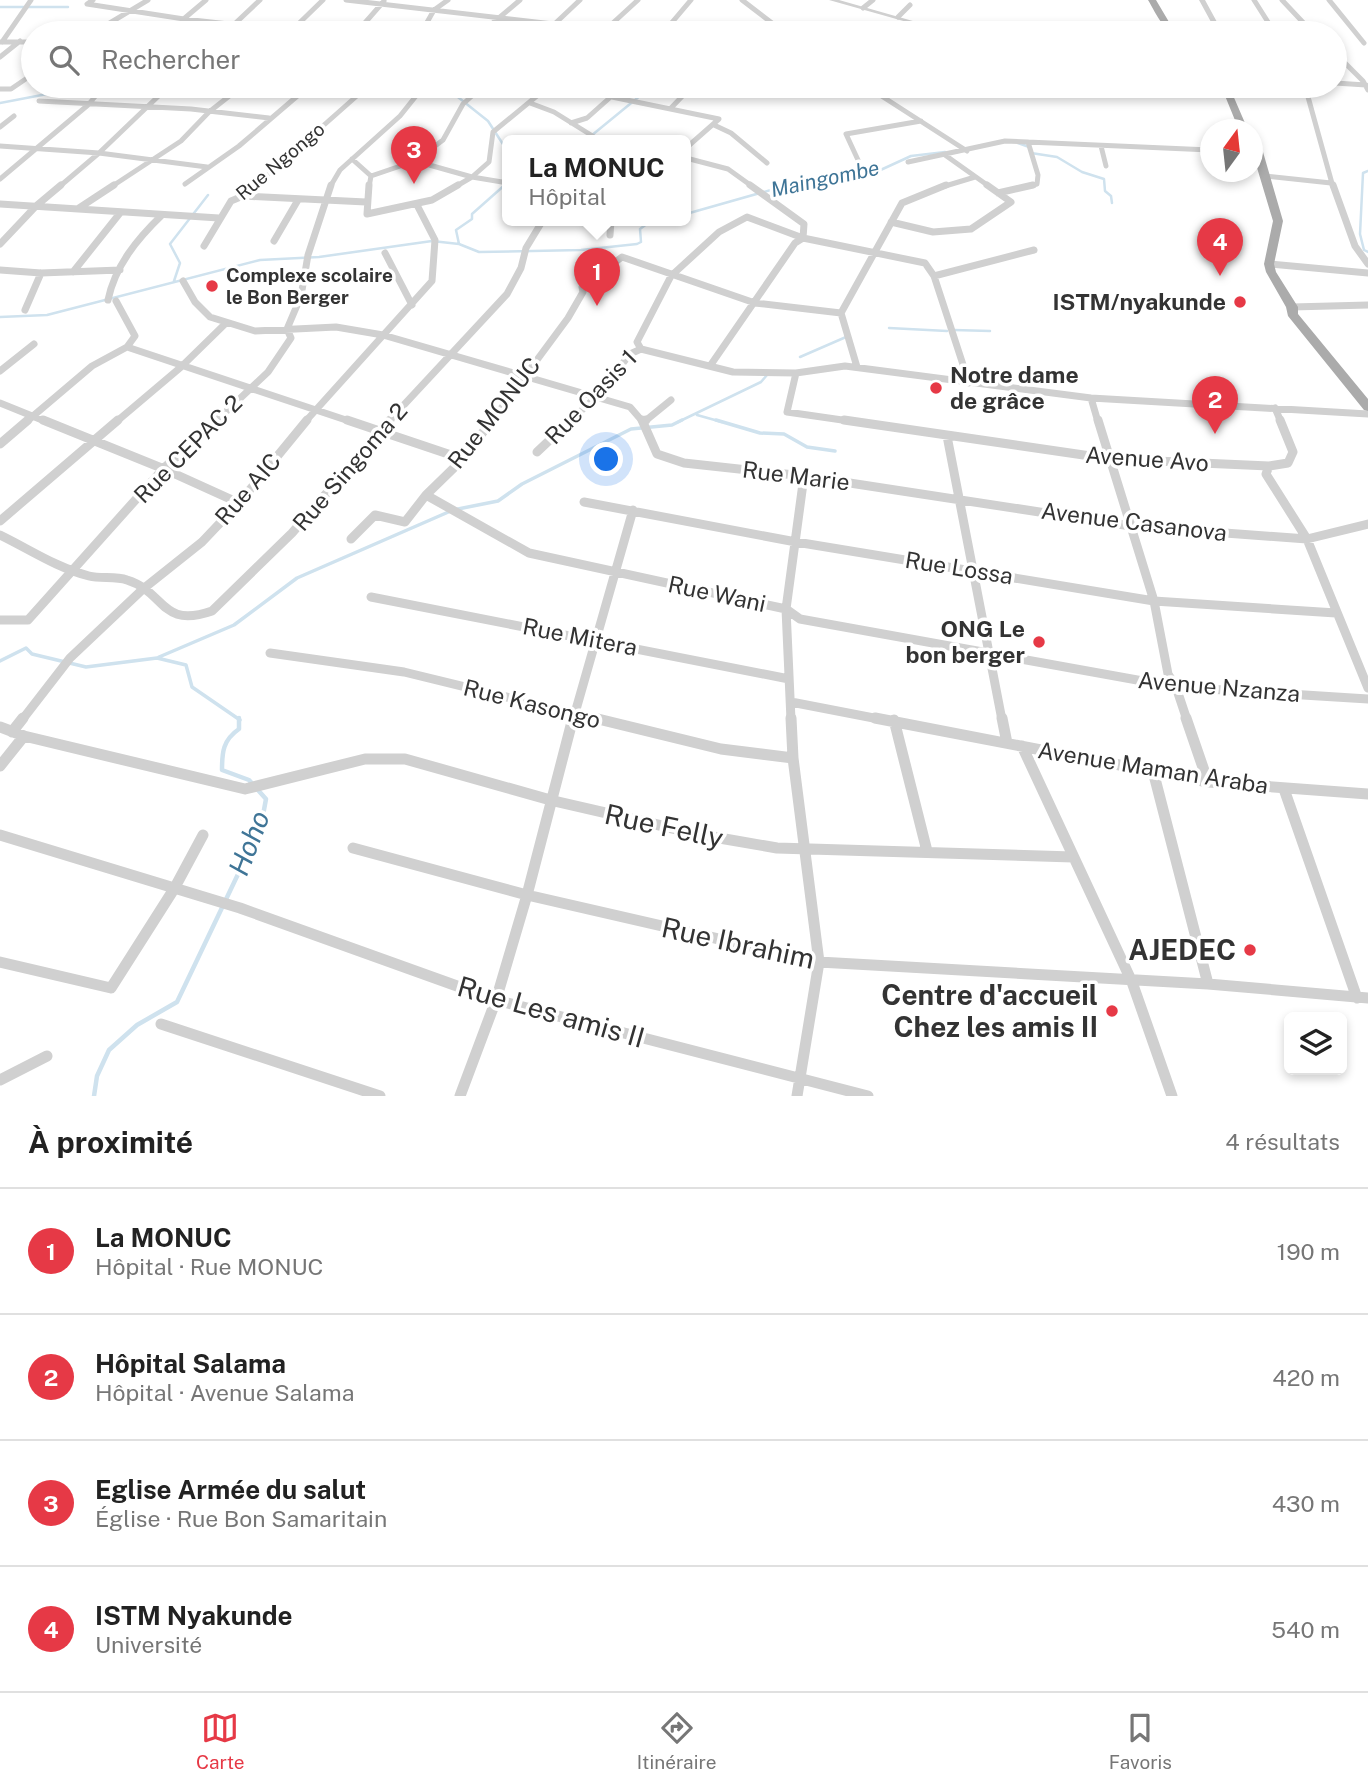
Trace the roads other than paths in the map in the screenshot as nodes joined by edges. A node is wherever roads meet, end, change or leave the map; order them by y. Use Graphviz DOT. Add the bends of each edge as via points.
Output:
graph roads {
  1 [pos="31,0"];
  2 [pos="93,0"];
  3 [pos="148,0"];
  4 [pos="206,0"];
  5 [pos="260,0"];
  6 [pos="323,0"];
  7 [pos="346,0"];
  8 [pos="448,0"];
  9 [pos="520,0"];
  10 [pos="580,0"];
  11 [pos="638,0"];
  12 [pos="691,0"];
  13 [pos="742,0"];
  14 [pos="832,0"];
  15 [pos="873,0"];
  16 [pos="1152,0"];
  17 [pos="1202,0"];
  18 [pos="1254,0"];
  19 [pos="1282,0"];
  20 [pos="1329,0"];
  21 [pos="384,2"];
  22 [pos="910,5"];
  23 [pos="863,8"];
  24 [pos="434,10"];
  25 [pos="130,12"];
  26 [pos="501,17"];
  27 [pos="898,18"];
  28 [pos="184,19"];
  29 [pos="114,21"];
  30 [pos="182,21"];
  31 [pos="201,21"];
  32 [pos="238,21"];
  33 [pos="301,21"];
  34 [pos="367,21"];
  35 [pos="428,21"];
  36 [pos="496,21"];
  37 [pos="532,21"];
  38 [pos="558,21"];
  39 [pos="615,21"];
  40 [pos="673,21"];
  41 [pos="769,21"];
  42 [pos="909,21"];
  43 [pos="1164,21"];
  44 [pos="1213,21"];
  45 [pos="1267,21"];
  46 [pos="1302,21"];
  47 [pos="1346,21"];
  48 [pos="1347,22"];
  49 [pos="20,41"];
  50 [pos="1,42"];
  51 [pos="1364,43"];
  52 [pos="0,58"];
  53 [pos="1347,66"];
  54 [pos="21,82"];
  55 [pos="1347,85"];
  56 [pos="1367,88"];
  57 [pos="0,89"];
  58 [pos="94,98"];
  59 [pos="155,98"];
  60 [pos="227,98"];
  61 [pos="294,98"];
  62 [pos="354,98"];
  63 [pos="414,98"];
  64 [pos="469,98"];
  65 [pos="536,98"];
  66 [pos="611,98"];
  67 [pos="617,98"];
  68 [pos="681,98"];
  69 [pos="885,98"];
  70 [pos="1230,98"];
  71 [pos="1308,98"];
  72 [pos="39,101"];
  73 [pos="530,103"];
  74 [pos="88,105"];
  75 [pos="144,108"];
  76 [pos="671,108"];
  77 [pos="209,112"];
  78 [pos="14,116"];
  79 [pos="269,118"];
  80 [pos="1239,119"];
  81 [pos="922,121"];
  82 [pos="571,123"];
  83 [pos="714,125"];
  84 [pos="0,127"];
  85 [pos="589,135"];
  86 [pos="1028,142"];
  87 [pos="691,144"];
  88 [pos="0,146"];
  89 [pos="1101,146"];
  90 [pos="36,149"];
  91 [pos="965,150"];
  92 [pos="1200,150"];
  93 [pos="99,153"];
  94 [pos="945,155"];
  95 [pos="352,159"];
  96 [pos="691,159"];
  97 [pos="154,160"];
  98 [pos="858,160"];
  99 [pos="415,162"];
  100 [pos="908,162"];
  101 [pos="767,163"];
  102 [pos="1106,166"];
  103 [pos="207,167"];
  104 [pos="1263,169"];
  105 [pos="371,176"];
  106 [pos="1266,176"];
  107 [pos="472,177"];
  108 [pos="975,177"];
  109 [pos="0,179"];
  110 [pos="502,182"];
  111 [pos="1331,183"];
  112 [pos="185,184"];
  113 [pos="998,193"];
  114 [pos="243,196"];
  115 [pos="298,200"];
  116 [pos="327,202"];
  117 [pos="366,202"];
  118 [pos="0,204"];
  119 [pos="417,205"];
  120 [pos="36,206"];
  121 [pos="79,208"];
  122 [pos="120,213"];
  123 [pos="162,215"];
  124 [pos="219,218"];
  125 [pos="891,222"];
  126 [pos="540,226"];
  127 [pos="611,226"];
  128 [pos="610,235"];
  129 [pos="803,238"];
  130 [pos="274,241"];
  131 [pos="0,244"];
  132 [pos="204,246"];
  133 [pos="1034,250"];
  134 [pos="385,253"];
  135 [pos="873,254"];
  136 [pos="1269,264"];
  137 [pos="1368,264"];
  138 [pos="0,270"];
  139 [pos="120,270"];
  140 [pos="74,272"];
  141 [pos="41,273"];
  142 [pos="1368,273"];
  143 [pos="671,276"];
  144 [pos="933,276"];
  145 [pos="183,281"];
  146 [pos="755,303"];
  147 [pos="412,305"];
  148 [pos="1368,305"];
  149 [pos="1292,307"];
  150 [pos="25,310"];
  151 [pos="841,313"];
  152 [pos="226,323"];
  153 [pos="287,329"];
  154 [pos="383,335"];
  155 [pos="34,344"];
  156 [pos="127,347"];
  157 [pos="641,349"];
  158 [pos="451,357"];
  159 [pos="710,366"];
  160 [pos="181,367"];
  161 [pos="857,367"];
  162 [pos="0,371"];
  163 [pos="796,373"];
  164 [pos="523,377"];
  165 [pos="969,383"];
  166 [pos="248,389"];
  167 [pos="597,396"];
  168 [pos="1091,398"];
  169 [pos="671,400"];
  170 [pos="0,403"];
  171 [pos="1368,407"];
  172 [pos="1275,408"];
  173 [pos="316,410"];
  174 [pos="1368,414"];
  175 [pos="35,416"];
  176 [pos="646,426"];
  177 [pos="380,431"];
  178 [pos="947,436"];
  179 [pos="93,443"];
  180 [pos="0,444"];
  181 [pos="537,452"];
  182 [pos="463,459"];
  183 [pos="1111,460"];
  184 [pos="1269,466"];
  185 [pos="164,469"];
  186 [pos="804,476"];
  187 [pos="426,495"];
  188 [pos="961,498"];
  189 [pos="584,502"];
  190 [pos="239,503"];
  191 [pos="633,510"];
  192 [pos="0,521"];
  193 [pos="1368,524"];
  194 [pos="1131,526"];
  195 [pos="0,535"];
  196 [pos="351,539"];
  197 [pos="1307,539"];
  198 [pos="796,542"];
  199 [pos="972,569"];
  200 [pos="73,570"];
  201 [pos="616,574"];
  202 [pos="143,589"];
  203 [pos="371,597"];
  204 [pos="1154,601"];
  205 [pos="786,609"];
  206 [pos="1336,613"];
  207 [pos="0,620"];
  208 [pos="594,639"];
  209 [pos="989,652"];
  210 [pos="270,653"];
  211 [pos="789,679"];
  212 [pos="1176,687"];
  213 [pos="1368,688"];
  214 [pos="1368,699"];
  215 [pos="791,702"];
  216 [pos="576,715"];
  217 [pos="894,720"];
  218 [pos="0,727"];
  219 [pos="12,732"];
  220 [pos="24,736"];
  221 [pos="1007,743"];
  222 [pos="1022,746"];
  223 [pos="793,758"];
  224 [pos="0,766"];
  225 [pos="1153,772"];
  226 [pos="1208,782"];
  227 [pos="1284,789"];
  228 [pos="1368,794"];
  229 [pos="554,801"];
  230 [pos="0,835"];
  231 [pos="203,835"];
  232 [pos="353,848"];
  233 [pos="803,848"];
  234 [pos="927,850"];
  235 [pos="1073,857"];
  236 [pos="174,889"];
  237 [pos="527,895"];
  238 [pos="0,962"];
  239 [pos="819,962"];
  240 [pos="1132,982"];
  241 [pos="1208,984"];
  242 [pos="1362,998"];
  243 [pos="496,1000"];
  244 [pos="160,1024"];
  245 [pos="47,1056"];
  246 [pos="0,1080"];
  247 [pos="799,1080"];
  248 [pos="380,1096"];
  249 [pos="460,1096"];
  250 [pos="797,1096"];
  251 [pos="868,1096"];
  252 [pos="1171,1096"];
  1 -- 50 [label="street"];
  2 -- 25 [label="street" via="87,4"];
  3 -- 25 [label="street"];
  4 -- 28 [label="street"];
  5 -- 32 [label="street"];
  6 -- 33 [label="street"];
  7 -- 21 [label="street"];
  8 -- 24 [label="street"];
  9 -- 26 [label="street"];
  10 -- 38 [label="street"];
  11 -- 39 [label="street"];
  12 -- 40 [label="street"];
  13 -- 41 [label="street"];
  14 -- 23 [label="street"];
  15 -- 23 [label="street"];
  16 -- 43 [label="main road"];
  17 -- 44 [label="street"];
  18 -- 45 [label="street"];
  19 -- 46 [label="street"];
  20 -- 47 [label="street"];
  21 -- 24 [label="street"];
  21 -- 34 [label="street"];
  22 -- 27 [label="street"];
  23 -- 27 [label="street"];
  24 -- 26 [label="street"];
  24 -- 35 [label="street"];
  25 -- 28 [label="street"];
  25 -- 29 [label="street"];
  26 -- 36 [label="street"];
  26 -- 37 [label="street"];
  27 -- 42 [label="street"];
  28 -- 30 [label="street"];
  28 -- 31 [label="street"];
  48 -- 51 [label="street"];
  49 -- 50 [label="street"];
  49 -- 52 [label="street"];
  53 -- 56 [label="street"];
  54 -- 57 [label="street"];
  55 -- 56 [label="street"];
  58 -- 74 [label="street"];
  59 -- 75 [label="street"];
  60 -- 77 [label="street"];
  61 -- 79 [label="street"];
  62 -- 114 [label="street, Rue Ngongo"];
  63 -- 95 [label="street, Rue CEPAC 2"];
  64 -- 99 [label="street" via="449,132"];
  65 -- 73 [label="street"];
  66 -- 82 [label="street" via="587,118"];
  67 -- 76 [label="street"];
  68 -- 76 [label="street"];
  69 -- 81 [label="street"];
  70 -- 80 [label="main road"];
  71 -- 111 [label="street"];
  72 -- 74 [label="street"];
  73 -- 82 [label="street"];
  73 -- 107 [label="street" via="495,130 489,162"];
  74 -- 75 [label="street"];
  74 -- 90 [label="street"];
  75 -- 77 [label="street"];
  75 -- 93 [label="street"];
  76 -- 83 [label="street" via="719,119"];
  77 -- 79 [label="street"];
  77 -- 97 [label="street"];
  78 -- 84 [label="street"];
  79 -- 103 [label="street"];
  81 -- 91 [label="street"];
  81 -- 98 [label="street" via="846,134"];
  82 -- 85 [label="street"];
  83 -- 87 [label="street"];
  83 -- 101 [label="street"];
  86 -- 89 [label="street"];
  86 -- 91 [label="street" via="1005,141"];
  86 -- 113 [label="street" via="1037,184"];
  88 -- 90 [label="street"];
  89 -- 92 [label="street"];
  89 -- 102 [label="street"];
  90 -- 93 [label="street"];
  90 -- 109 [label="street"];
  91 -- 94 [label="street"];
  93 -- 97 [label="street"];
  93 -- 120 [label="street"];
  94 -- 100 [label="street"];
  94 -- 108 [label="street"];
  95 -- 105 [label="street"];
  95 -- 116 [label="street, Rue CEPAC 2" via="331,185"];
  96 -- 129 [label="street" via="728,169 761,192 804,224"];
  97 -- 103 [label="street"];
  97 -- 121 [label="street"];
  99 -- 105 [label="street"];
  99 -- 107 [label="street"];
  103 -- 112 [label="street"];
  104 -- 106 [label="main road"];
  105 -- 117 [label="street"];
  106 -- 111 [label="street"];
  106 -- 136 [label="main road" via="1278,221"];
  107 -- 110 [label="street"];
  107 -- 119 [label="street" via="444,196"];
  108 -- 113 [label="street"];
  108 -- 125 [label="street" via="902,203"];
  111 -- 137 [label="street" via="1355,246"];
  113 -- 125 [label="street" via="1011,202 971,229 933,232"];
  114 -- 115 [label="street"];
  114 -- 124 [label="street, Rue Ngongo" via="230,201"];
  115 -- 116 [label="street"];
  115 -- 130 [label="street, Rue Ngongo"];
  116 -- 117 [label="street"];
  116 -- 153 [label="street, Rue CEPAC 2"];
  117 -- 119 [label="street" via="367,214"];
  118 -- 120 [label="street"];
  119 -- 147 [label="street, Rue AIC" via="435,241 432,281"];
  120 -- 121 [label="street"];
  120 -- 131 [label="street"];
  121 -- 122 [label="street"];
  122 -- 123 [label="street"];
  122 -- 140 [label="street"];
  123 -- 124 [label="street"];
  123 -- 139 [label="street" via="142,232"];
  124 -- 132 [label="street, Rue Ngongo"];
  125 -- 135 [label="street"];
  126 -- 158 [label="street, Rue Singoma 2" via="507,294"];
  127 -- 128 [label="street"];
  129 -- 135 [label="street"];
  129 -- 143 [label="street, Rue Oasis 1" via="747,217 719,232"];
  129 -- 146 [label="street"];
  133 -- 144 [label="street"];
  134 -- 147 [label="street"];
  135 -- 144 [label="street" via="918,260"];
  135 -- 151 [label="street"];
  136 -- 142 [label="street"];
  136 -- 149 [label="main road"];
  138 -- 141 [label="street"];
  139 -- 140 [label="street"];
  139 -- 156 [label="street" via="110,299 135,336"];
  140 -- 141 [label="street"];
  141 -- 150 [label="street"];
  143 -- 146 [label="street"];
  143 -- 157 [label="street, Rue Oasis 1" via="637,342"];
  143 -- 164 [label="street, Rue MONUC" via="622,257 582,287 568,318"];
  144 -- 165 [label="street"];
  145 -- 152 [label="street" via="210,317"];
  146 -- 151 [label="street"];
  146 -- 159 [label="street"];
  147 -- 154 [label="street, Rue AIC"];
  148 -- 149 [label="street"];
  149 -- 171 [label="main road" via="1292,314"];
  151 -- 161 [label="street"];
  152 -- 153 [label="street" via="268,332"];
  152 -- 160 [label="street"];
  153 -- 154 [label="street" via="336,327"];
  153 -- 166 [label="street, Rue CEPAC 2" via="291,338 285,350"];
  154 -- 158 [label="street"];
  154 -- 173 [label="street, Rue AIC"];
  155 -- 162 [label="street"];
  156 -- 160 [label="street"];
  156 -- 175 [label="street" via="92,366"];
  157 -- 159 [label="street"];
  157 -- 167 [label="street, Rue Oasis 1" via="630,354"];
  158 -- 164 [label="street"];
  158 -- 177 [label="street, Rue Singoma 2"];
  159 -- 163 [label="street" via="733,372"];
  160 -- 166 [label="street"];
  160 -- 179 [label="street"];
  161 -- 163 [label="street"];
  161 -- 165 [label="street"];
  163 -- 178 [label="street, Avenue Avo" via="787,412"];
  164 -- 167 [label="street"];
  164 -- 182 [label="street, Rue MONUC"];
  165 -- 168 [label="street"];
  166 -- 173 [label="street"];
  166 -- 185 [label="street, Rue CEPAC 2"];
  167 -- 176 [label="street" via="630,407"];
  167 -- 181 [label="street, Rue Oasis 1"];
  168 -- 172 [label="street"];
  168 -- 183 [label="street"];
  169 -- 176 [label="street"];
  170 -- 175 [label="street"];
  172 -- 174 [label="street"];
  172 -- 184 [label="street" via="1293,452 1288,463"];
  173 -- 177 [label="street"];
  173 -- 190 [label="street, Rue AIC"];
  175 -- 179 [label="street"];
  175 -- 180 [label="street"];
  176 -- 186 [label="street, Rue Marie" via="661,457"];
  177 -- 182 [label="street"];
  177 -- 202 [label="street, Rue Singoma 2" via="292,533 212,611 197,619 166,611"];
  178 -- 183 [label="street, Avenue Avo"];
  178 -- 188 [label="street"];
  179 -- 185 [label="street"];
  179 -- 192 [label="street"];
  182 -- 187 [label="street, Rue MONUC"];
  183 -- 184 [label="street, Avenue Avo"];
  183 -- 194 [label="street"];
  184 -- 197 [label="street" via="1266,474"];
  185 -- 190 [label="street"];
  185 -- 200 [label="street, Rue CEPAC 2"];
  186 -- 188 [label="street, Rue Marie"];
  186 -- 198 [label="street"];
  187 -- 196 [label="street, Rue MONUC" via="405,522 375,515"];
  187 -- 201 [label="street, Rue Wani" via="528,553"];
  188 -- 194 [label="street, Avenue Casanova"];
  188 -- 199 [label="street"];
  189 -- 191 [label="street, Rue Lossa"];
  190 -- 202 [label="street, Rue AIC" via="202,542"];
  191 -- 198 [label="street, Rue Lossa"];
  191 -- 201 [label="street"];
  193 -- 197 [label="street, Avenue Casanova"];
  194 -- 197 [label="street, Avenue Casanova"];
  194 -- 204 [label="street"];
  195 -- 200 [label="street"];
  197 -- 206 [label="street"];
  198 -- 199 [label="street, Rue Lossa"];
  198 -- 205 [label="street"];
  199 -- 204 [label="street, Rue Lossa"];
  199 -- 209 [label="street"];
  200 -- 202 [label="street" via="128,580"];
  200 -- 207 [label="street, Rue CEPAC 2" via="28,620"];
  201 -- 205 [label="street, Rue Wani"];
  201 -- 208 [label="street"];
  202 -- 219 [label="street, Rue AIC" via="70,657"];
  203 -- 208 [label="street, Rue Mitera"];
  204 -- 206 [label="street, Rue Lossa"];
  204 -- 212 [label="street" via="1168,674"];
  205 -- 209 [label="street, Rue Wani" via="800,619"];
  205 -- 211 [label="street"];
  206 -- 213 [label="street"];
  208 -- 211 [label="street, Rue Mitera"];
  208 -- 216 [label="street"];
  209 -- 212 [label="street, Avenue Nzanza"];
  209 -- 221 [label="street"];
  210 -- 216 [label="street, Rue Kasongo" via="404,672"];
  211 -- 215 [label="street"];
  212 -- 214 [label="street, Avenue Nzanza"];
  212 -- 226 [label="street"];
  215 -- 217 [label="street"];
  215 -- 223 [label="street"];
  216 -- 223 [label="street, Rue Kasongo" via="721,749"];
  216 -- 229 [label="street"];
  217 -- 221 [label="street"];
  217 -- 234 [label="street"];
  218 -- 219 [label="street"];
  219 -- 220 [label="street"];
  220 -- 224 [label="street"];
  220 -- 229 [label="street, Rue Felly" via="245,789 382,755"];
  221 -- 222 [label="street"];
  222 -- 225 [label="street, Avenue Maman Araba"];
  222 -- 235 [label="street"];
  223 -- 233 [label="street"];
  225 -- 226 [label="street, Avenue Maman Araba"];
  225 -- 241 [label="street"];
  226 -- 227 [label="street, Avenue Maman Araba"];
  227 -- 228 [label="street, Avenue Maman Araba"];
  227 -- 242 [label="street"];
  229 -- 233 [label="street, Rue Felly" via="702,835"];
  229 -- 237 [label="street"];
  230 -- 236 [label="street, Rue Les amis II"];
  231 -- 236 [label="street"];
  232 -- 237 [label="street, Rue Ibrahim"];
  233 -- 234 [label="street, Rue Felly"];
  233 -- 239 [label="street"];
  234 -- 235 [label="street, Rue Felly"];
  235 -- 240 [label="street"];
  236 -- 238 [label="street" via="111,988"];
  236 -- 243 [label="street, Rue Les amis II" via="240,908"];
  237 -- 239 [label="street, Rue Ibrahim"];
  237 -- 243 [label="street"];
  239 -- 240 [label="street, Rue Ibrahim"];
  239 -- 247 [label="street"];
  240 -- 241 [label="street, Rue Ibrahim"];
  240 -- 252 [label="street"];
  241 -- 242 [label="street, Rue Ibrahim"];
  243 -- 247 [label="street, Rue Les amis II"];
  243 -- 249 [label="street"];
  244 -- 248 [label="street"];
  245 -- 246 [label="street"];
  247 -- 250 [label="street"];
  247 -- 251 [label="street, Rue Les amis II"];
}
